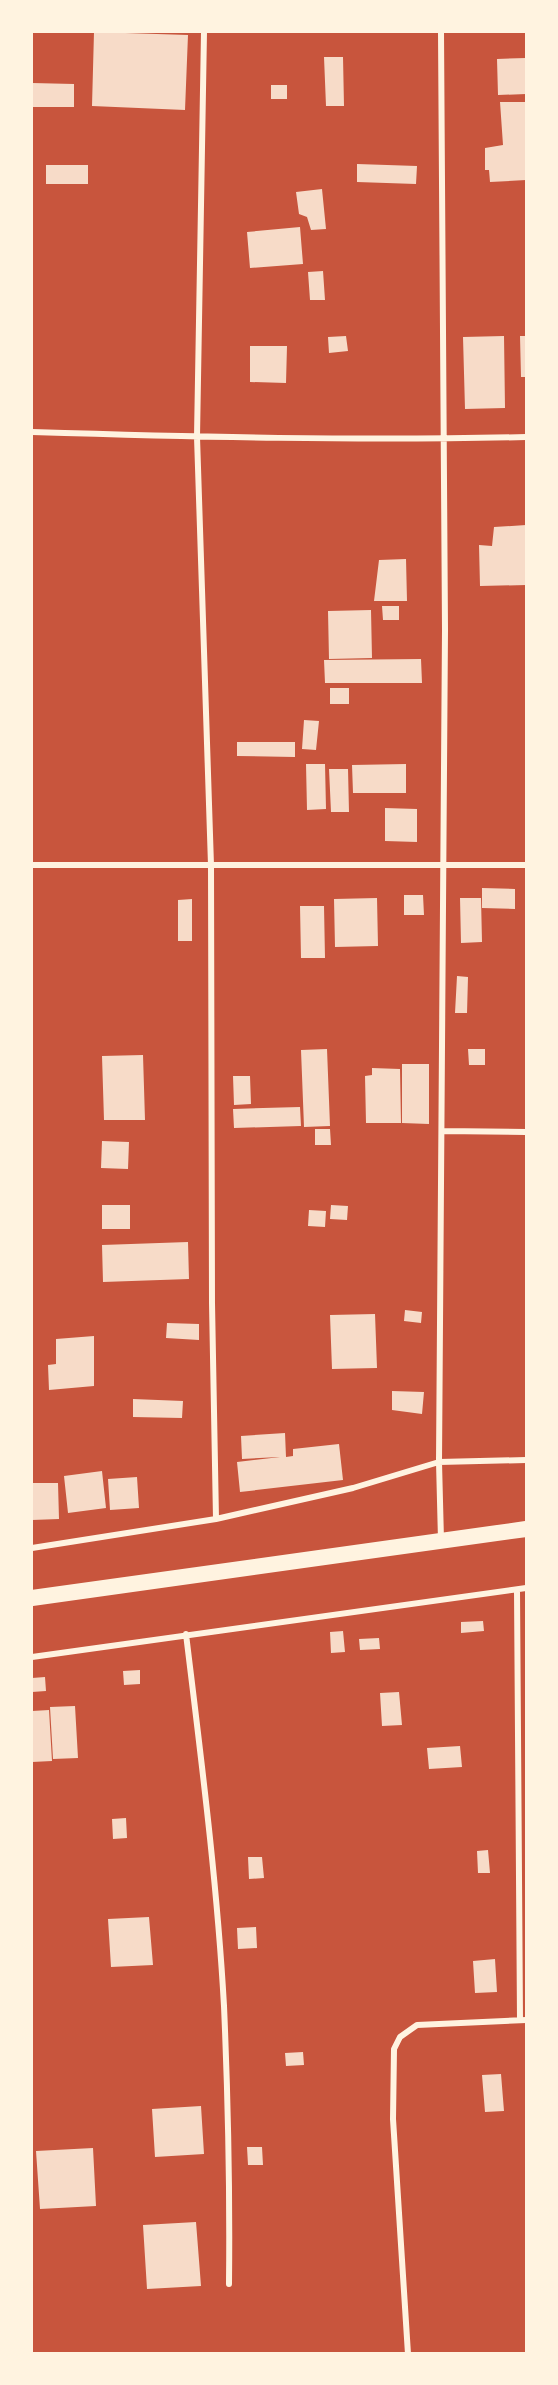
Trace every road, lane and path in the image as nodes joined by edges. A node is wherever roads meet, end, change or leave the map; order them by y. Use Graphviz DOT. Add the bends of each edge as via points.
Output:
graph roads {
  1 [pos="204,32"];
  2 [pos="441,32"];
  3 [pos="32,432"];
  4 [pos="197,437"];
  5 [pos="526,437"];
  6 [pos="444,439"];
  7 [pos="444,864"];
  8 [pos="32,865"];
  9 [pos="211,865"];
  10 [pos="526,865"];
  11 [pos="442,1131"];
  12 [pos="526,1132"];
  13 [pos="526,1460"];
  14 [pos="439,1462"];
  15 [pos="216,1519"];
  16 [pos="526,1529"];
  17 [pos="441,1541"];
  18 [pos="32,1548"];
  19 [pos="526,1588"];
  20 [pos="517,1590"];
  21 [pos="32,1598"];
  22 [pos="186,1634"];
  23 [pos="32,1657"];
  24 [pos="523,2020"];
  25 [pos="229,2284"];
  26 [pos="408,2354"];
  1 -- 4 [label="street"];
  2 -- 6 [label="street"];
  3 -- 4 [label="street"];
  4 -- 6 [label="street"];
  4 -- 9 [label="street"];
  5 -- 6 [label="street"];
  6 -- 7 [label="street"];
  7 -- 9 [label="street"];
  7 -- 10 [label="street"];
  7 -- 11 [label="street"];
  8 -- 9 [label="street"];
  9 -- 15 [label="street"];
  11 -- 12 [label="street"];
  11 -- 14 [label="street"];
  13 -- 14 [label="street"];
  14 -- 15 [label="street" via="353,1488"];
  14 -- 17 [label="street"];
  15 -- 18 [label="street"];
  16 -- 17 [label="highway"];
  17 -- 21 [label="highway"];
  19 -- 20 [label="street"];
  20 -- 22 [label="street"];
  20 -- 24 [label="street"];
  22 -- 23 [label="street"];
  22 -- 25 [label="street" via="210,1830 224,2006 230,2143"];
  24 -- 26 [label="street" via="417,2025 400,2037 394,2049 393,2120"];
}
